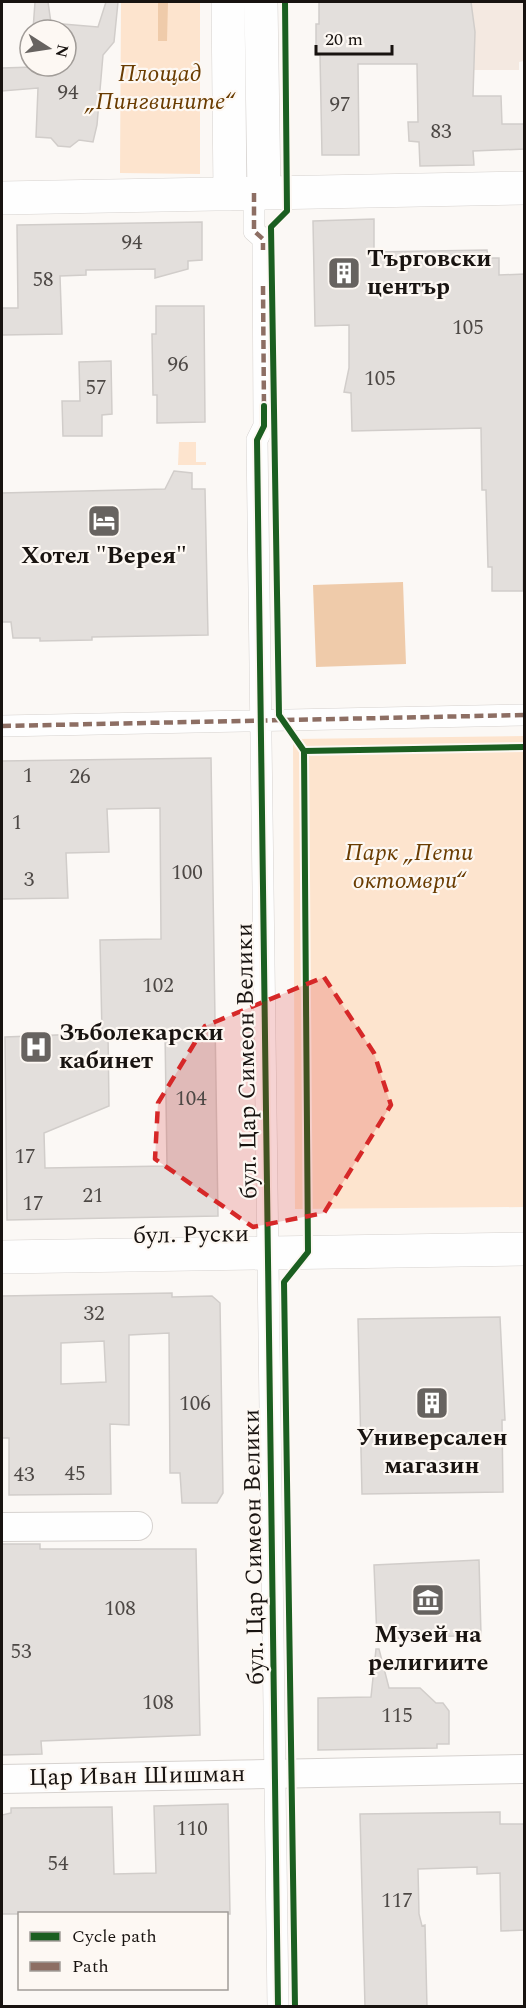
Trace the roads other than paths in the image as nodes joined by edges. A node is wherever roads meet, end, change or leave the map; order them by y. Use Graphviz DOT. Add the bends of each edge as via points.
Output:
graph roads {
  1 [pos="228,2"];
  2 [pos="261,2"];
  3 [pos="525,188"];
  4 [pos="249,193"];
  5 [pos="2,198"];
  6 [pos="525,715"];
  7 [pos="261,722"];
  8 [pos="2,726"];
  9 [pos="525,1249"];
  10 [pos="268,1252"];
  11 [pos="2,1257"];
  12 [pos="138,1526"];
  13 [pos="2,1527"];
  14 [pos="525,1769"];
  15 [pos="275,1773"];
  16 [pos="2,1779"];
  17 [pos="278,2007"];
  1 -- 4 [label="street, бул. Цар Симеон Велики"];
  2 -- 4 [label="street, бул. Цар Симеон Велики"];
  3 -- 4 [label="street"];
  4 -- 5 [label="street"];
  4 -- 7 [label="street, бул. Цар Симеон Велики" via="254,231 263,238 264,426 257,440"];
  6 -- 7 [label="street"];
  7 -- 8 [label="street"];
  7 -- 10 [label="street, бул. Цар Симеон Велики"];
  9 -- 10 [label="street, бул. Руски"];
  10 -- 11 [label="street, бул. Руски"];
  10 -- 15 [label="street, бул. Цар Симеон Велики"];
  12 -- 13 [label="street"];
  14 -- 15 [label="street, Цар Иван Шишман"];
  15 -- 16 [label="street, Цар Иван Шишман"];
  15 -- 17 [label="street, бул. Цар Симеон Велики"];
}
